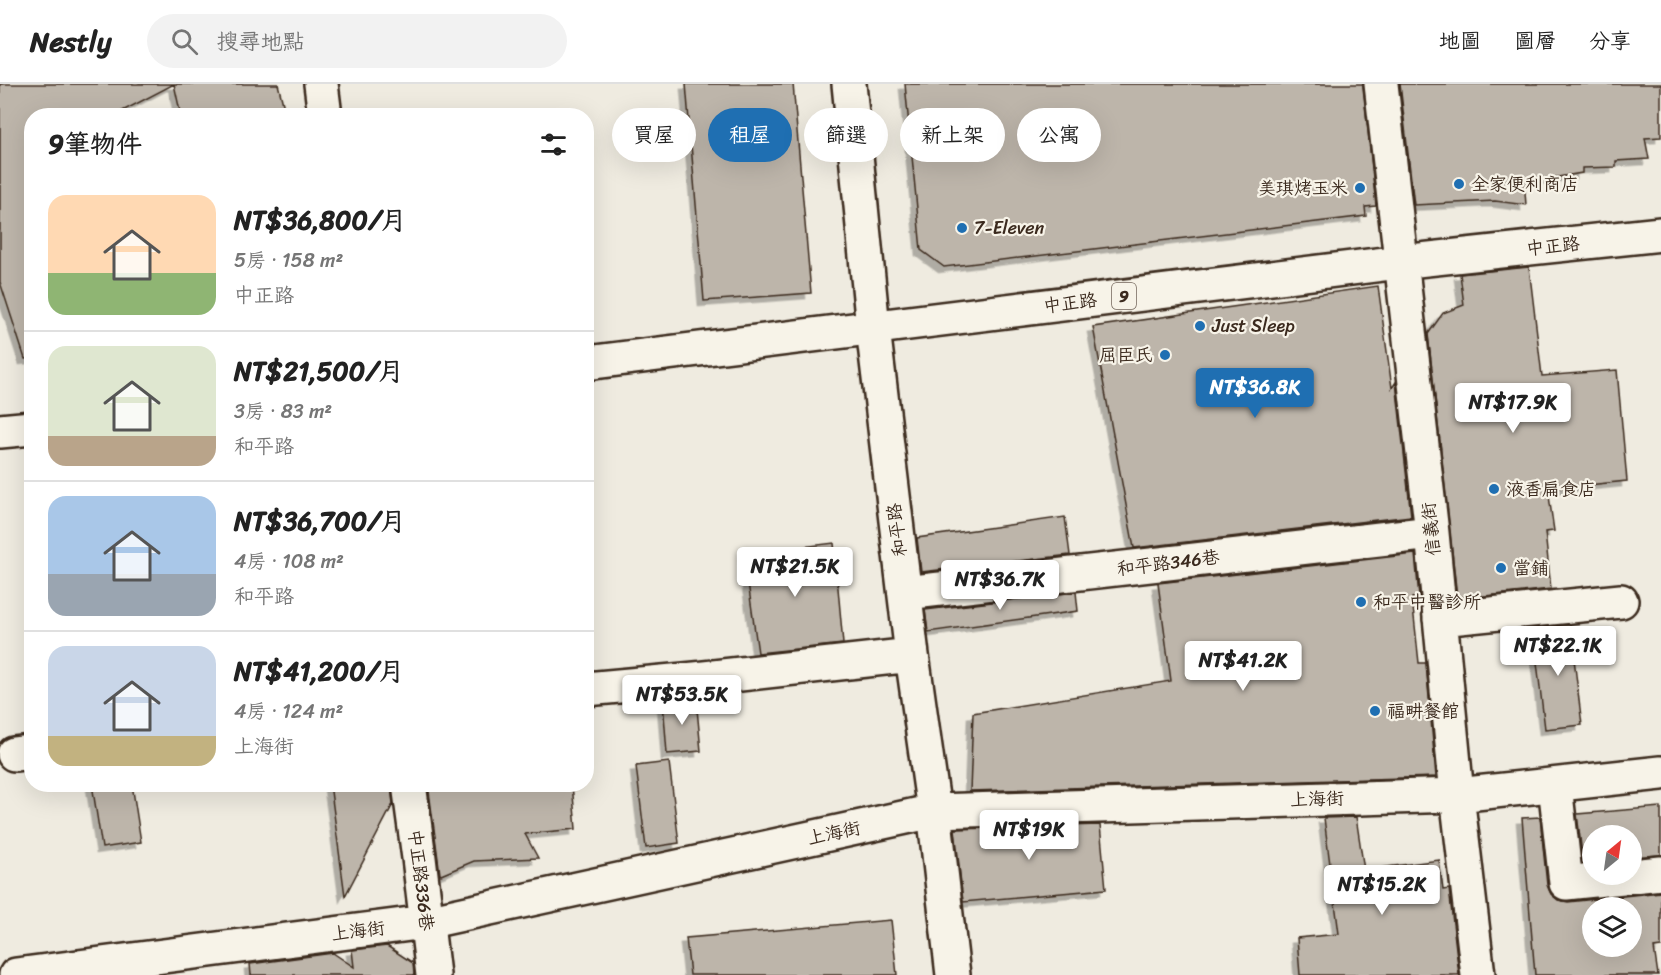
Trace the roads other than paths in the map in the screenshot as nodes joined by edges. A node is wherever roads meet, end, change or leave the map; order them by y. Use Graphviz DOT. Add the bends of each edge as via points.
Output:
graph roads {
  1 [pos="321,84"];
  2 [pos="849,84"];
  3 [pos="1381,84"];
  4 [pos="324,108"];
  5 [pos="1661,234"];
  6 [pos="1400,262"];
  7 [pos="873,328"];
  8 [pos="594,362"];
  9 [pos="24,429"];
  10 [pos="0,431"];
  11 [pos="1432,533"];
  12 [pos="905,593"];
  13 [pos="1621,601"];
  14 [pos="1440,619"];
  15 [pos="912,655"];
  16 [pos="594,688"];
  17 [pos="1661,773"];
  18 [pos="1555,785"];
  19 [pos="410,792"];
  20 [pos="1457,795"];
  21 [pos="934,811"];
  22 [pos="1661,873"];
  23 [pos="426,922"];
  24 [pos="186,964"];
  25 [pos="16,975"];
  26 [pos="433,975"];
  27 [pos="953,975"];
  28 [pos="1478,975"];
  1 -- 4 [label="street"];
  2 -- 7 [label="street, 和平路"];
  3 -- 6 [label="street, 信義街"];
  5 -- 6 [label="street, 中正路 / 9"];
  6 -- 7 [label="street, 中正路 / 9"];
  6 -- 11 [label="street, 信義街"];
  7 -- 8 [label="street, 中正路 / 9"];
  7 -- 12 [label="street, 和平路"];
  9 -- 10 [label="street"];
  11 -- 12 [label="street, 和平路346巷"];
  11 -- 14 [label="street, 信義街"];
  12 -- 15 [label="street, 和平路"];
  13 -- 14 [label="street"];
  14 -- 20 [label="street, 信義街"];
  15 -- 16 [label="street"];
  15 -- 21 [label="street, 和平路"];
  17 -- 18 [label="street, 上海街"];
  18 -- 20 [label="street, 上海街"];
  18 -- 22 [label="street" via="1566,883"];
  19 -- 23 [label="street, 中正路336巷"];
  20 -- 21 [label="street, 上海街"];
  20 -- 28 [label="street, 信義街"];
  21 -- 23 [label="street, 上海街"];
  21 -- 27 [label="street, 和平路"];
  23 -- 24 [label="street, 上海街"];
  23 -- 26 [label="street, 中正路336巷"];
  24 -- 25 [label="street, 上海街"];
}
